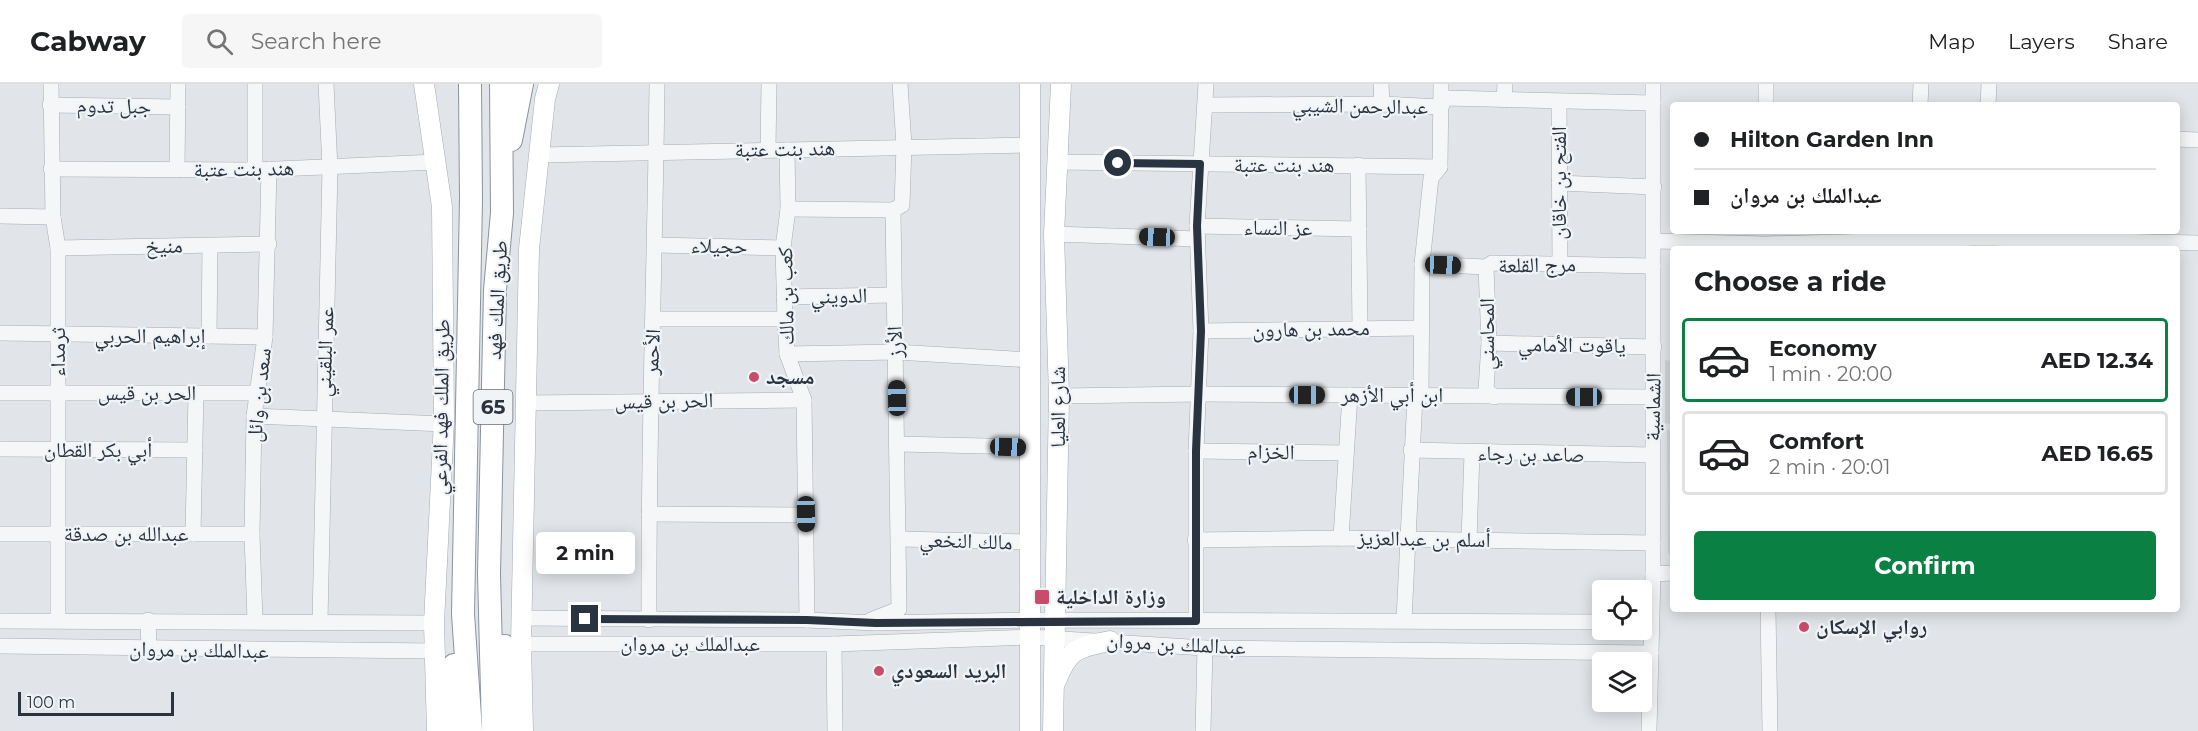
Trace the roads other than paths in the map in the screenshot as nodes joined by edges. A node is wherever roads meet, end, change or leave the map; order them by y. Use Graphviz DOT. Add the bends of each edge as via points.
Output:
graph roads {
  1 [pos="51,84"];
  2 [pos="178,84"];
  3 [pos="255,84"];
  4 [pos="326,84"];
  5 [pos="424,84"];
  6 [pos="453,84"];
  7 [pos="470,84"];
  8 [pos="501,84"];
  9 [pos="522,84"];
  10 [pos="549,84"];
  11 [pos="657,84"];
  12 [pos="769,84"];
  13 [pos="900,84"];
  14 [pos="1030,84"];
  15 [pos="1061,84"];
  16 [pos="1206,84"];
  17 [pos="1382,84"];
  18 [pos="1441,84"];
  19 [pos="1505,84"];
  20 [pos="1653,84"];
  21 [pos="1766,84"];
  22 [pos="1921,84"];
  23 [pos="1989,84"];
  24 [pos="1504,100"];
  25 [pos="1766,102"];
  26 [pos="1920,102"];
  27 [pos="1988,102"];
  28 [pos="1558,103"];
  29 [pos="1653,103"];
  30 [pos="1382,104"];
  31 [pos="51,105"];
  32 [pos="1206,105"];
  33 [pos="178,107"];
  34 [pos="1441,107"];
  35 [pos="2180,139"];
  36 [pos="2198,140"];
  37 [pos="1031,144"];
  38 [pos="904,146"];
  39 [pos="768,150"];
  40 [pos="787,150"];
  41 [pos="656,152"];
  42 [pos="539,155"];
  43 [pos="436,162"];
  44 [pos="1056,162"];
  45 [pos="1200,164"];
  46 [pos="1358,165"];
  47 [pos="1440,167"];
  48 [pos="330,168"];
  49 [pos="51,169"];
  50 [pos="177,170"];
  51 [pos="262,170"];
  52 [pos="1559,183"];
  53 [pos="1654,187"];
  54 [pos="471,200"];
  55 [pos="788,209"];
  56 [pos="893,210"];
  57 [pos="502,213"];
  58 [pos="0,216"];
  59 [pos="53,217"];
  60 [pos="1359,229"];
  61 [pos="1198,232"];
  62 [pos="1054,234"];
  63 [pos="1982,234"];
  64 [pos="1920,235"];
  65 [pos="2041,236"];
  66 [pos="1655,241"];
  67 [pos="1765,241"];
  68 [pos="2198,243"];
  69 [pos="269,244"];
  70 [pos="655,245"];
  71 [pos="210,246"];
  72 [pos="58,248"];
  73 [pos="783,248"];
  74 [pos="1422,264"];
  75 [pos="1560,264"];
  76 [pos="1653,266"];
  77 [pos="1486,267"];
  78 [pos="894,295"];
  79 [pos="784,297"];
  80 [pos="654,319"];
  81 [pos="785,319"];
  82 [pos="1360,328"];
  83 [pos="1421,328"];
  84 [pos="1201,331"];
  85 [pos="0,333"];
  86 [pos="59,335"];
  87 [pos="209,336"];
  88 [pos="265,338"];
  89 [pos="1490,343"];
  90 [pos="1654,347"];
  91 [pos="896,352"];
  92 [pos="787,354"];
  93 [pos="1031,360"];
  94 [pos="0,393"];
  95 [pos="58,393"];
  96 [pos="196,393"];
  97 [pos="258,393"];
  98 [pos="1200,394"];
  99 [pos="1350,395"];
  100 [pos="1059,396"];
  101 [pos="1418,396"];
  102 [pos="1494,397"];
  103 [pos="1652,398"];
  104 [pos="804,400"];
  105 [pos="649,402"];
  106 [pos="525,403"];
  107 [pos="254,416"];
  108 [pos="323,418"];
  109 [pos="444,424"];
  110 [pos="898,444"];
  111 [pos="1030,447"];
  112 [pos="0,449"];
  113 [pos="58,450"];
  114 [pos="195,450"];
  115 [pos="1410,450"];
  116 [pos="1196,451"];
  117 [pos="1346,453"];
  118 [pos="1472,453"];
  119 [pos="1652,455"];
  120 [pos="649,514"];
  121 [pos="806,514"];
  122 [pos="0,534"];
  123 [pos="193,534"];
  124 [pos="252,534"];
  125 [pos="58,535"];
  126 [pos="1341,538"];
  127 [pos="900,539"];
  128 [pos="1407,539"];
  129 [pos="1195,540"];
  130 [pos="1469,540"];
  131 [pos="1031,542"];
  132 [pos="1653,543"];
  133 [pos="1670,573"];
  134 [pos="489,574"];
  135 [pos="1653,574"];
  136 [pos="1652,581"];
  137 [pos="1768,612"];
  138 [pos="463,614"];
  139 [pos="522,618"];
  140 [pos="148,620"];
  141 [pos="649,620"];
  142 [pos="807,620"];
  143 [pos="1404,620"];
  144 [pos="0,621"];
  145 [pos="58,621"];
  146 [pos="255,621"];
  147 [pos="320,621"];
  148 [pos="1203,621"];
  149 [pos="872,622"];
  150 [pos="1592,622"];
  151 [pos="434,623"];
  152 [pos="1031,629"];
  153 [pos="1055,629"];
  154 [pos="1110,641"];
  155 [pos="868,643"];
  156 [pos="521,644"];
  157 [pos="834,644"];
  158 [pos="0,646"];
  159 [pos="1210,648"];
  160 [pos="149,649"];
  161 [pos="435,651"];
  162 [pos="1592,652"];
  163 [pos="1053,689"];
  164 [pos="1649,712"];
  165 [pos="437,731"];
  166 [pos="452,731"];
  167 [pos="471,731"];
  168 [pos="493,731"];
  169 [pos="511,731"];
  170 [pos="523,731"];
  171 [pos="835,731"];
  172 [pos="1030,731"];
  173 [pos="1053,731"];
  174 [pos="1203,731"];
  175 [pos="1649,731"];
  176 [pos="1770,731"];
  1 -- 31 [label="street, ثرمداء"];
  2 -- 33 [label="street"];
  3 -- 51 [label="street, سعد بن وائل"];
  4 -- 48 [label="street, عمر البلقيني"];
  5 -- 43 [label="main road, طريق الملك فهد الفرعي"];
  6 -- 54 [label="highway"];
  7 -- 54 [label="highway, طريق الملك فهد / 65"];
  8 -- 57 [label="highway, طريق الملك فهد / 65"];
  9 -- 57 [label="highway"];
  10 -- 42 [label="main road"];
  11 -- 41 [label="street, الأحمر"];
  12 -- 39 [label="street"];
  13 -- 38 [label="street, الأرز"];
  14 -- 37 [label="main road, شارع العليا"];
  15 -- 44 [label="main road, شارع العليا"];
  16 -- 32 [label="street"];
  17 -- 30 [label="street"];
  18 -- 34 [label="street"];
  19 -- 24 [label="street"];
  20 -- 29 [label="street, الشماسية"];
  21 -- 25 [label="street"];
  22 -- 26 [label="street"];
  23 -- 27 [label="street"];
  24 -- 28 [label="street, عبدالرحمن الشيبي"];
  24 -- 34 [label="street, عبدالرحمن الشيبي" via="1445,98"];
  28 -- 29 [label="street, عبدالرحمن الشيبي"];
  28 -- 52 [label="street, الفتح بن خاقان"];
  29 -- 53 [label="street, الشماسية"];
  30 -- 32 [label="street, عبدالرحمن الشيبي"];
  30 -- 34 [label="street, عبدالرحمن الشيبي"];
  31 -- 33 [label="street, جبل تدوم"];
  31 -- 49 [label="street, ثرمداء"];
  32 -- 45 [label="street"];
  33 -- 50 [label="street"];
  34 -- 47 [label="street"];
  35 -- 36 [label="street"];
  37 -- 38 [label="street, هند بنت عتبة"];
  37 -- 93 [label="main road, شارع العليا"];
  38 -- 40 [label="street, هند بنت عتبة"];
  38 -- 56 [label="street, الأرز" via="902,205"];
  39 -- 40 [label="street, هند بنت عتبة"];
  39 -- 41 [label="street, هند بنت عتبة"];
  40 -- 55 [label="street, كعب بن مالك"];
  41 -- 42 [label="street, هند بنت عتبة"];
  41 -- 70 [label="street, الأحمر"];
  42 -- 106 [label="main road" via="529,249"];
  43 -- 48 [label="street, هند بنت عتبة"];
  43 -- 109 [label="main road, طريق الملك فهد الفرعي" via="442,207"];
  44 -- 45 [label="street, هند بنت عتبة"];
  44 -- 62 [label="main road, شارع العليا"];
  45 -- 46 [label="street, هند بنت عتبة"];
  45 -- 61 [label="street"];
  46 -- 47 [label="street, هند بنت عتبة"];
  46 -- 60 [label="street"];
  47 -- 74 [label="street" via="1431,178"];
  48 -- 51 [label="street, هند بنت عتبة"];
  48 -- 108 [label="street, عمر البلقيني"];
  49 -- 50 [label="street, هند بنت عتبة"];
  49 -- 59 [label="street, ثرمداء"];
  50 -- 51 [label="street, هند بنت عتبة"];
  51 -- 69 [label="street, سعد بن وائل"];
  52 -- 53 [label="street"];
  52 -- 75 [label="street, الفتح بن خاقان"];
  53 -- 66 [label="street, الشماسية"];
  54 -- 138 [label="highway, طريق الملك فهد / 65"];
  55 -- 56 [label="street"];
  55 -- 73 [label="street, كعب بن مالك"];
  56 -- 78 [label="street, الأرز"];
  57 -- 134 [label="highway, طريق الملك فهد / 65" via="495,290"];
  58 -- 59 [label="street"];
  59 -- 72 [label="street, ثرمداء"];
  60 -- 61 [label="street, عز النساء"];
  60 -- 82 [label="street"];
  61 -- 62 [label="street, عز النساء"];
  61 -- 84 [label="street"];
  62 -- 100 [label="main road, شارع العليا"];
  63 -- 64 [label="street"];
  63 -- 65 [label="street"];
  64 -- 67 [label="street"];
  65 -- 68 [label="street"];
  66 -- 67 [label="street"];
  66 -- 76 [label="street, الشماسية"];
  69 -- 71 [label="street, منيخ"];
  69 -- 88 [label="street, سعد بن وائل"];
  70 -- 73 [label="street, حجيلاء"];
  70 -- 80 [label="street, الأحمر"];
  71 -- 72 [label="street, منيخ"];
  71 -- 87 [label="street"];
  72 -- 86 [label="street, ثرمداء"];
  73 -- 79 [label="street, كعب بن مالك"];
  74 -- 77 [label="street, مرج القلعة"];
  74 -- 83 [label="street"];
  75 -- 76 [label="street, مرج القلعة"];
  75 -- 77 [label="street, مرج القلعة" via="1492,263"];
  76 -- 90 [label="street, الشماسية"];
  77 -- 89 [label="street, المحاسني"];
  78 -- 79 [label="street, الدويني"];
  78 -- 91 [label="street, الأرز"];
  79 -- 81 [label="street, كعب بن مالك"];
  80 -- 81 [label="street"];
  80 -- 105 [label="street, الأحمر"];
  81 -- 92 [label="street, كعب بن مالك"];
  82 -- 83 [label="street, محمد بن هارون"];
  82 -- 84 [label="street, محمد بن هارون"];
  83 -- 101 [label="street"];
  84 -- 98 [label="street"];
  85 -- 86 [label="street, إبراهيم الحربي"];
  86 -- 87 [label="street, إبراهيم الحربي"];
  86 -- 95 [label="street, ثرمداء"];
  87 -- 88 [label="street, إبراهيم الحربي"];
  88 -- 97 [label="street, سعد بن وائل"];
  89 -- 90 [label="street, ياقوت الأمامي"];
  89 -- 102 [label="street, المحاسني" via="1486,390"];
  90 -- 103 [label="street, الشماسية"];
  91 -- 92 [label="street"];
  91 -- 93 [label="street"];
  91 -- 110 [label="street, الأرز"];
  92 -- 104 [label="street, كعب بن مالك"];
  93 -- 111 [label="main road, شارع العليا"];
  94 -- 95 [label="street, الحر بن قيس"];
  95 -- 96 [label="street, الحر بن قيس"];
  95 -- 113 [label="street, ثرمداء"];
  96 -- 97 [label="street, الحر بن قيس"];
  96 -- 114 [label="street"];
  97 -- 107 [label="street, سعد بن وائل"];
  98 -- 99 [label="street, ابن أبي الأزهر"];
  98 -- 100 [label="street, ابن أبي الأزهر"];
  98 -- 116 [label="street"];
  99 -- 101 [label="street, ابن أبي الأزهر"];
  99 -- 117 [label="street"];
  100 -- 153 [label="main road, شارع العليا"];
  101 -- 102 [label="street, ابن أبي الأزهر"];
  101 -- 115 [label="street"];
  102 -- 103 [label="street, ابن أبي الأزهر"];
  103 -- 119 [label="street, الشماسية"];
  104 -- 105 [label="street, الحر بن قيس"];
  104 -- 121 [label="street, كعب بن مالك"];
  105 -- 106 [label="street, الحر بن قيس"];
  105 -- 120 [label="street, الأحمر"];
  106 -- 139 [label="main road"];
  107 -- 108 [label="street"];
  107 -- 124 [label="street, سعد بن وائل"];
  108 -- 109 [label="street"];
  108 -- 147 [label="street, عمر البلقيني"];
  109 -- 151 [label="main road, طريق الملك فهد الفرعي"];
  110 -- 111 [label="street"];
  110 -- 127 [label="street, الأرز"];
  111 -- 131 [label="main road, شارع العليا"];
  112 -- 113 [label="street, أبي بكر القطان"];
  113 -- 114 [label="street, أبي بكر القطان"];
  113 -- 125 [label="street, ثرمداء"];
  114 -- 123 [label="street"];
  115 -- 118 [label="street, صاعد بن رجاء"];
  115 -- 128 [label="street"];
  116 -- 117 [label="street, الخزام"];
  116 -- 129 [label="street"];
  117 -- 126 [label="street"];
  118 -- 119 [label="street, صاعد بن رجاء"];
  118 -- 130 [label="street"];
  119 -- 132 [label="street, الشماسية"];
  120 -- 121 [label="street"];
  120 -- 141 [label="street, الأحمر"];
  121 -- 142 [label="street, كعب بن مالك"];
  122 -- 125 [label="street, عبدالله بن صدقة"];
  123 -- 124 [label="street, عبدالله بن صدقة"];
  123 -- 125 [label="street, عبدالله بن صدقة"];
  124 -- 146 [label="street, سعد بن وائل"];
  125 -- 145 [label="street, ثرمداء"];
  126 -- 128 [label="street, أسلم بن عبدالعزيز"];
  126 -- 129 [label="street, أسلم بن عبدالعزيز"];
  127 -- 131 [label="street, مالك النخعي"];
  127 -- 149 [label="street, الأرز" via="899,609"];
  128 -- 130 [label="street, أسلم بن عبدالعزيز"];
  128 -- 143 [label="street"];
  129 -- 148 [label="street"];
  130 -- 132 [label="street, أسلم بن عبدالعزيز"];
  131 -- 152 [label="main road, شارع العليا"];
  132 -- 135 [label="street, الشماسية"];
  133 -- 135 [label="street"];
  134 -- 168 [label="highway, طريق الملك فهد / 65"];
  134 -- 169 [label="highway" via="502,596"];
  135 -- 136 [label="street, الشماسية"];
  137 -- 176 [label="street"];
  138 -- 166 [label="highway" via="454,647"];
  138 -- 167 [label="highway, طريق الملك فهد / 65"];
  139 -- 141 [label="street, عبدالملك بن مروان"];
  139 -- 156 [label="main road"];
  140 -- 145 [label="street, عبدالملك بن مروان"];
  140 -- 146 [label="street, عبدالملك بن مروان"];
  140 -- 160 [label="street"];
  141 -- 142 [label="street, عبدالملك بن مروان"];
  142 -- 149 [label="street, عبدالملك بن مروان"];
  143 -- 148 [label="street, عبدالملك بن مروان"];
  143 -- 150 [label="street, عبدالملك بن مروان"];
  144 -- 145 [label="street, عبدالملك بن مروان"];
  146 -- 147 [label="street, عبدالملك بن مروان"];
  147 -- 151 [label="street, عبدالملك بن مروان"];
  148 -- 153 [label="street, عبدالملك بن مروان"];
  148 -- 159 [label="street" via="1198,639"];
  149 -- 152 [label="street, عبدالملك بن مروان"];
  149 -- 155 [label="street" via="882,632"];
  151 -- 161 [label="main road, طريق الملك فهد الفرعي"];
  152 -- 153 [label="street, عبدالملك بن مروان"];
  152 -- 155 [label="street, عبدالملك بن مروان"];
  152 -- 172 [label="main road, شارع العليا"];
  153 -- 154 [label="street, عبدالملك بن مروان"];
  153 -- 163 [label="main road, شارع العليا"];
  154 -- 159 [label="street, عبدالملك بن مروان"];
  154 -- 163 [label="main road" via="1073,651 1063,663"];
  155 -- 157 [label="street, عبدالملك بن مروان"];
  156 -- 157 [label="street, عبدالملك بن مروان"];
  156 -- 170 [label="main road"];
  157 -- 171 [label="street"];
  158 -- 160 [label="street, عبدالملك بن مروان"];
  159 -- 162 [label="street, عبدالملك بن مروان"];
  159 -- 174 [label="street"];
  160 -- 161 [label="street, عبدالملك بن مروان"];
  161 -- 165 [label="main road, طريق الملك فهد الفرعي"];
  163 -- 173 [label="main road, شارع العليا"];
  164 -- 175 [label="street, الشماسية"];
}
